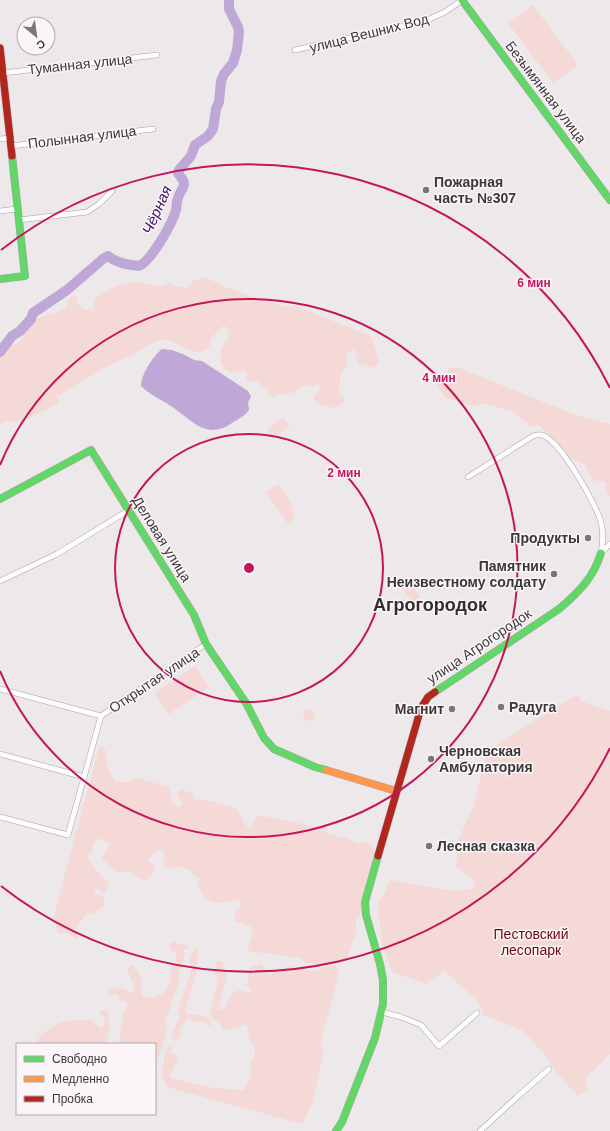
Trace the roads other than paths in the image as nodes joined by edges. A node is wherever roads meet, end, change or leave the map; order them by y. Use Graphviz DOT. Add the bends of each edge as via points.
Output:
graph roads {
  1 [pos="462,0"];
  2 [pos="0,48"];
  3 [pos="295,50"];
  4 [pos="157,55"];
  5 [pos="2,68"];
  6 [pos="153,129"];
  7 [pos="10,138"];
  8 [pos="0,139"];
  9 [pos="11,146"];
  10 [pos="112,191"];
  11 [pos="610,200"];
  12 [pos="17,209"];
  13 [pos="0,211"];
  14 [pos="19,220"];
  15 [pos="0,279"];
  16 [pos="468,476"];
  17 [pos="0,499"];
  18 [pos="129,510"];
  19 [pos="610,544"];
  20 [pos="601,553"];
  21 [pos="0,580"];
  22 [pos="206,644"];
  23 [pos="0,689"];
  24 [pos="101,716"];
  25 [pos="0,754"];
  26 [pos="84,777"];
  27 [pos="396,791"];
  28 [pos="0,817"];
  29 [pos="382,1012"];
  30 [pos="477,1013"];
  31 [pos="549,1069"];
  32 [pos="336,1131"];
  33 [pos="480,1131"];
  1 -- 3 [label="street, улица Вешних Вод" via="445,12 425,21"];
  1 -- 11 [label="street, Безымянная улица"];
  2 -- 5 [label="street"];
  4 -- 5 [label="street, Туманная улица"];
  5 -- 7 [label="street"];
  6 -- 9 [label="street, Полынная улица"];
  7 -- 8 [label="street"];
  7 -- 9 [label="street"];
  9 -- 12 [label="street"];
  10 -- 14 [label="street" via="87,212"];
  12 -- 13 [label="street"];
  12 -- 14 [label="street"];
  14 -- 15 [label="street" via="25,276"];
  16 -- 20 [label="street, улица Агрогородок" via="533,436 538,434 548,438 563,455 593,502 603,533"];
  17 -- 18 [label="street, Деловая улица" via="91,450"];
  18 -- 21 [label="street" via="57,554"];
  18 -- 22 [label="street, Деловая улица" via="194,615"];
  19 -- 20 [label="street"];
  20 -- 27 [label="street, улица Агрогородок" via="590,578 575,596 428,697 418,715"];
  22 -- 24 [label="street, Открытая улица"];
  22 -- 27 [label="street, Деловая улица" via="246,703 264,738 274,749 315,767"];
  23 -- 24 [label="street"];
  24 -- 26 [label="street"];
  25 -- 26 [label="street"];
  26 -- 28 [label="street" via="68,835"];
  27 -- 29 [label="street, улица Агрогородок" via="365,902 383,980"];
  29 -- 30 [label="street" via="421,1026 439,1046"];
  29 -- 32 [label="street, улица Агрогородок" via="375,1038 342,1122"];
  31 -- 33 [label="street"];
}
